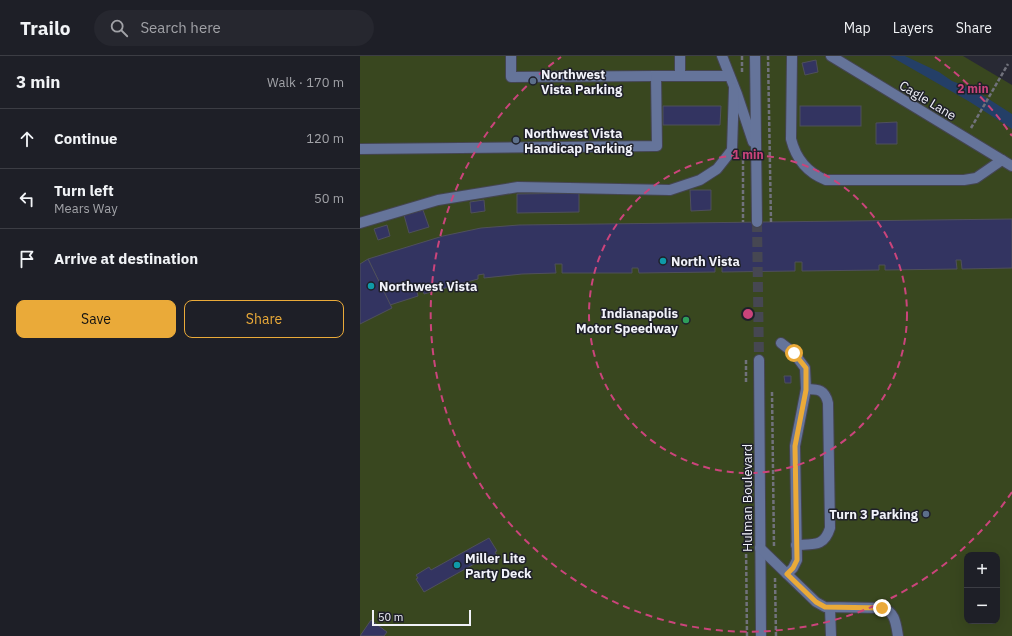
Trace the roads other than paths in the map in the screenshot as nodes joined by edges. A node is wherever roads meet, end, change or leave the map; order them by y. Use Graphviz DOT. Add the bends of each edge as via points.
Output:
graph roads {
  1 [pos="511,56"];
  2 [pos="680,56"];
  3 [pos="722,56"];
  4 [pos="755,56"];
  5 [pos="792,56"];
  6 [pos="830,56"];
  7 [pos="656,76"];
  8 [pos="680,76"];
  9 [pos="729,76"];
  10 [pos="734,88"];
  11 [pos="360,149"];
  12 [pos="756,151"];
  13 [pos="1002,160"];
  14 [pos="1012,166"];
  15 [pos="757,222"];
  16 [pos="360,223"];
  17 [pos="781,343"];
  18 [pos="759,360"];
  19 [pos="806,390"];
  20 [pos="796,544"];
  21 [pos="760,548"];
  22 [pos="787,574"];
  23 [pos="830,608"];
  24 [pos="761,636"];
  25 [pos="831,636"];
  26 [pos="898,636"];
  1 -- 7 [label="street" via="511,77"];
  2 -- 8 [label="street"];
  3 -- 9 [label="street"];
  4 -- 12 [label="street"];
  5 -- 13 [label="street" via="791,139 794,151 804,166 817,177 826,180 964,180 976,178"];
  6 -- 13 [label="street, Cagle Lane"];
  7 -- 8 [label="street"];
  7 -- 11 [label="street" via="657,146"];
  8 -- 9 [label="street"];
  9 -- 10 [label="street"];
  10 -- 12 [label="street"];
  10 -- 16 [label="street" via="732,150 716,169 700,180 670,190 518,187 438,200"];
  12 -- 15 [label="street"];
  13 -- 14 [label="street, Cagle Lane"];
  17 -- 19 [label="street" via="794,353 806,368"];
  18 -- 21 [label="street, Hulman Boulevard"];
  19 -- 20 [label="street" via="795,446"];
  19 -- 20 [label="street" via="822,392 828,403 830,528 823,542"];
  20 -- 22 [label="street" via="797,560"];
  21 -- 22 [label="street"];
  21 -- 24 [label="street, Hulman Boulevard"];
  22 -- 23 [label="street" via="816,602"];
  23 -- 25 [label="street"];
  23 -- 26 [label="street" via="888,609 896,620"];
}
